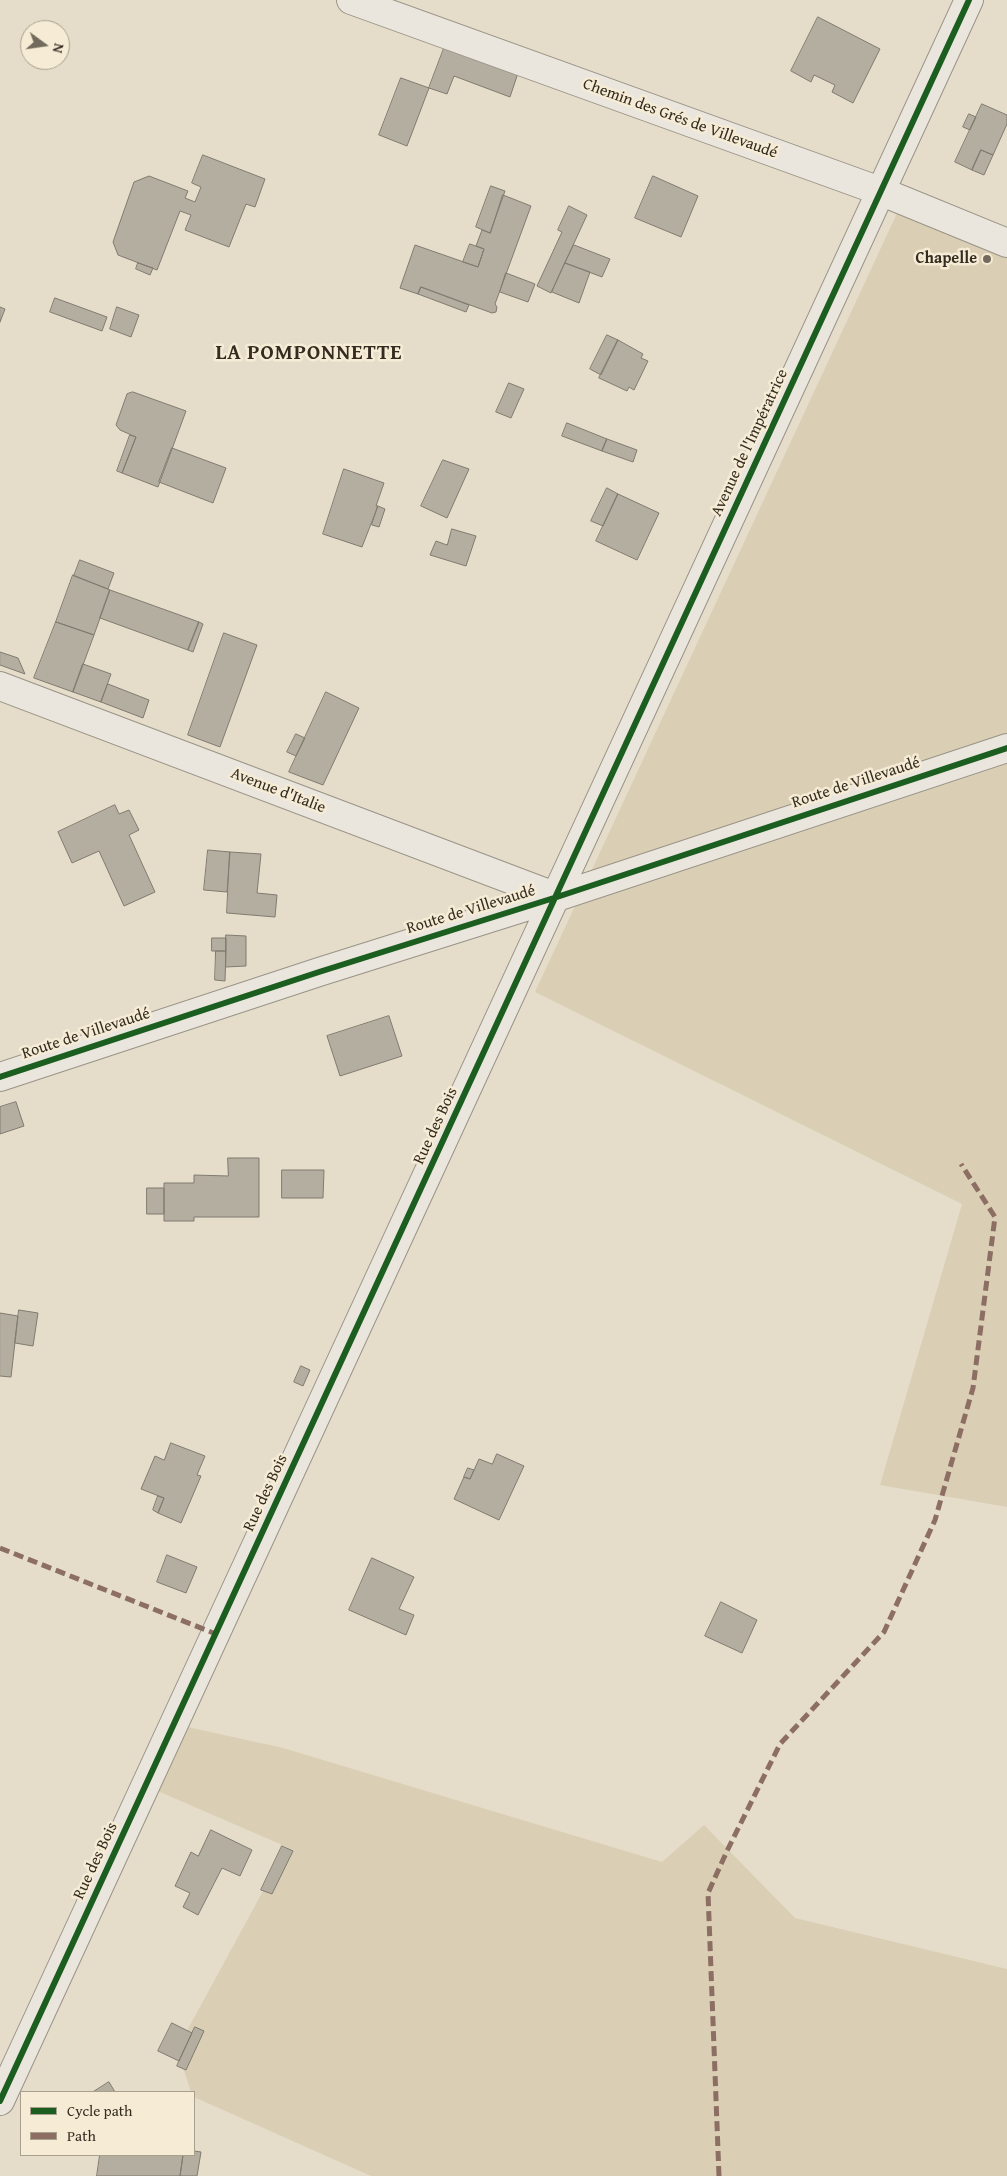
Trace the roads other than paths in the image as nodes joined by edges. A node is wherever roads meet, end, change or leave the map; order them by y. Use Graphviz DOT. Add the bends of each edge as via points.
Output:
graph roads {
  1 [pos="351,0"];
  2 [pos="969,0"];
  3 [pos="880,191"];
  4 [pos="1007,243"];
  5 [pos="0,686"];
  6 [pos="1007,748"];
  7 [pos="557,897"];
  8 [pos="0,1077"];
  9 [pos="0,2101"];
  1 -- 3 [label="street, Chemin des Grés de Villevaudé"];
  2 -- 3 [label="street, Avenue de l'Impératrice"];
  3 -- 4 [label="street, Chemin des Grés de Villevaudé"];
  3 -- 7 [label="street, Avenue de l'Impératrice"];
  5 -- 7 [label="street, Avenue d'Italie"];
  6 -- 7 [label="street, Route de Villevaudé"];
  7 -- 8 [label="street, Route de Villevaudé"];
  7 -- 9 [label="street, Rue des Bois"];
}
